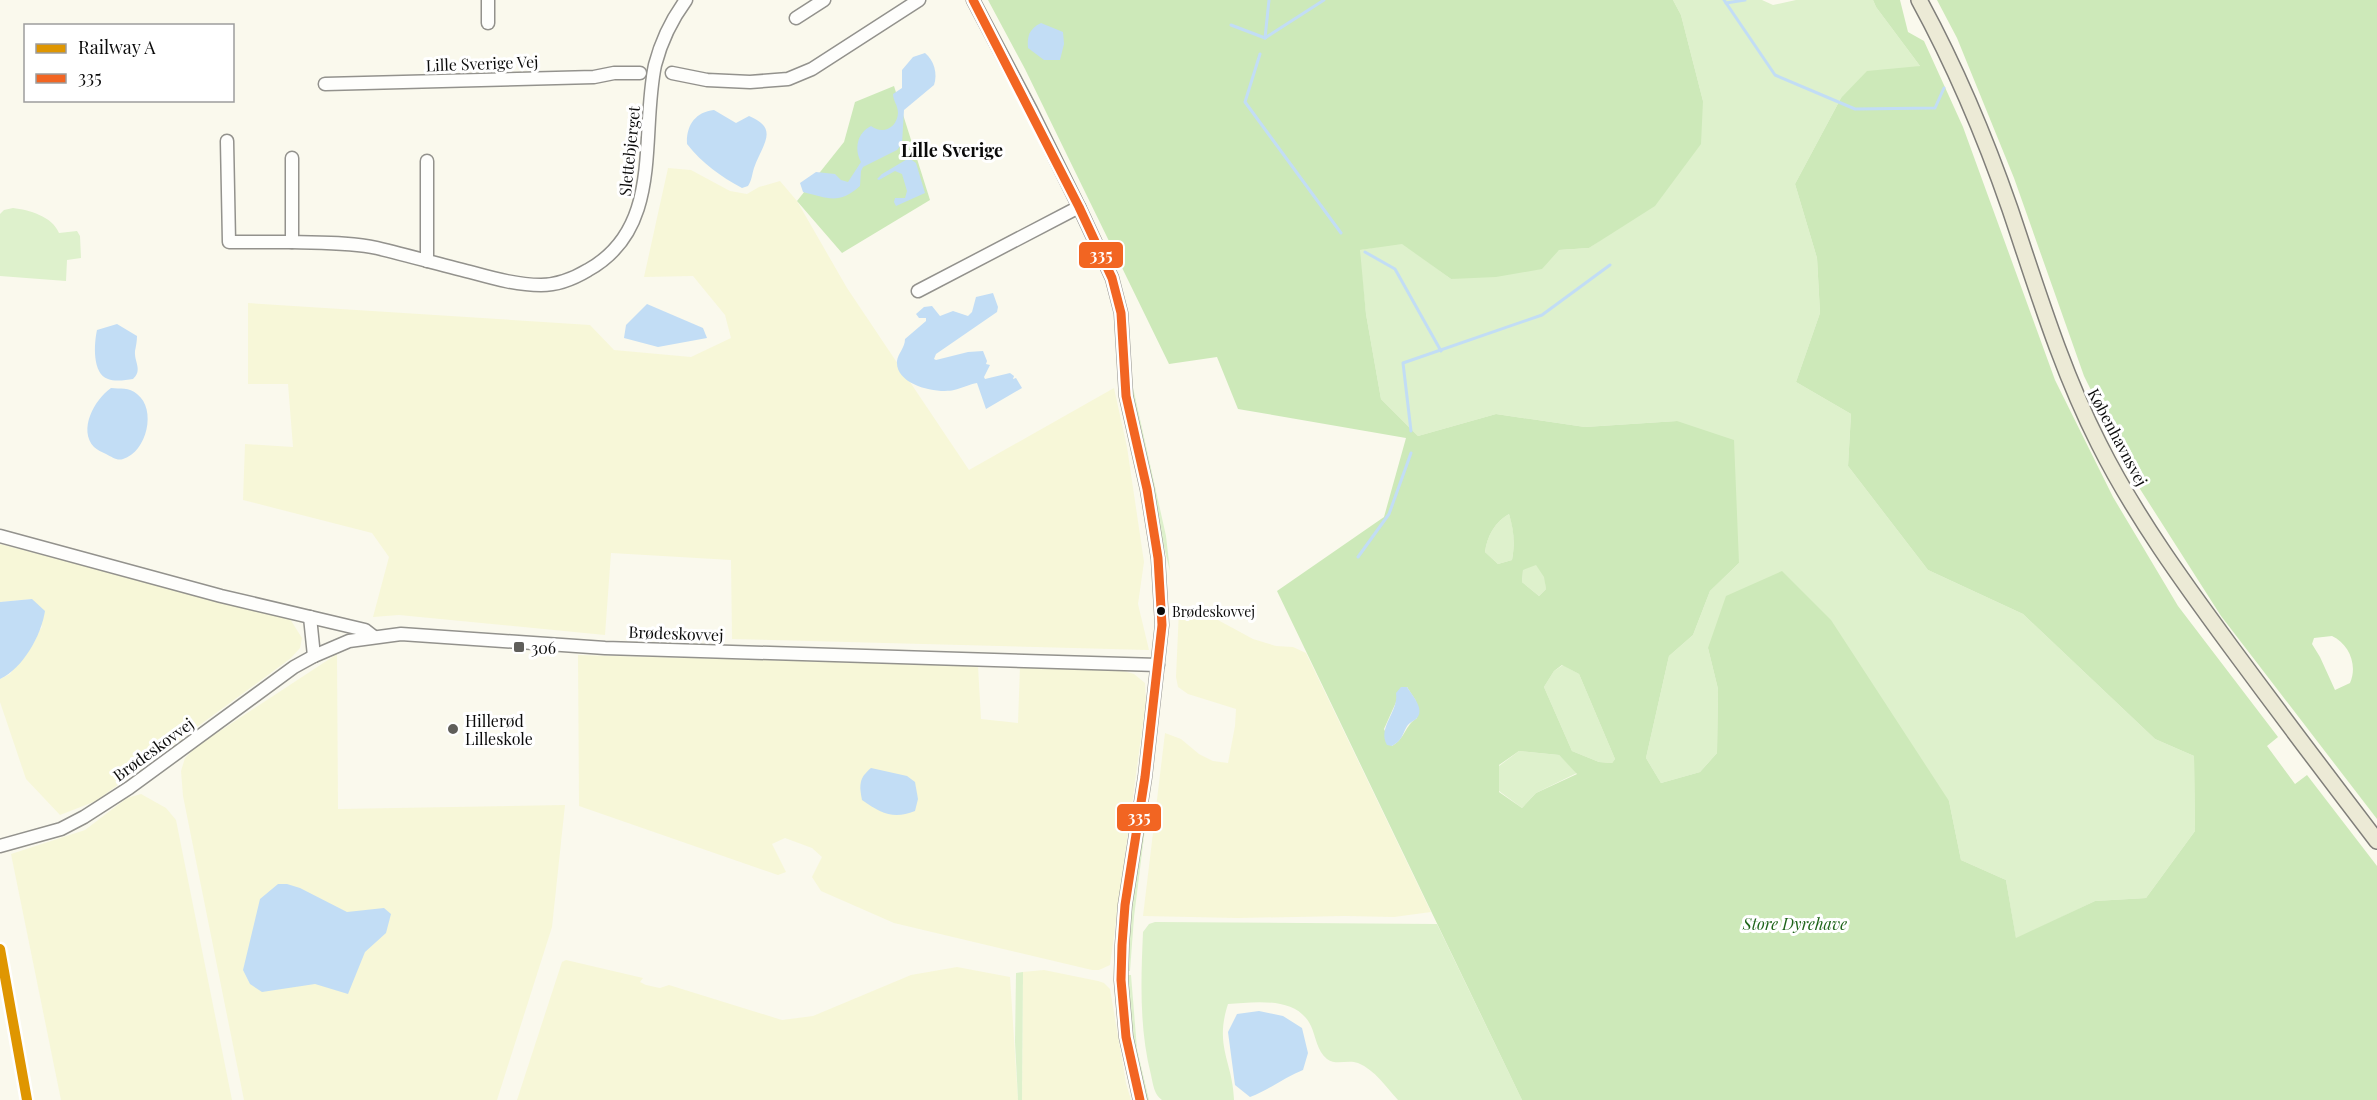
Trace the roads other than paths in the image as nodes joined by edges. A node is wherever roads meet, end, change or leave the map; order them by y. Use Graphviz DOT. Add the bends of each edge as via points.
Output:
graph roads {
  1 [pos="488,0"];
  2 [pos="686,0"];
  3 [pos="824,0"];
  4 [pos="919,0"];
  5 [pos="973,0"];
  6 [pos="1918,0"];
  7 [pos="796,18"];
  8 [pos="488,23"];
  9 [pos="640,73"];
  10 [pos="672,73"];
  11 [pos="325,84"];
  12 [pos="228,141"];
  13 [pos="292,158"];
  14 [pos="427,161"];
  15 [pos="1079,207"];
  16 [pos="292,242"];
  17 [pos="427,261"];
  18 [pos="918,291"];
  19 [pos="0,536"];
  20 [pos="310,617"];
  21 [pos="374,637"];
  22 [pos="314,656"];
  23 [pos="1158,665"];
  24 [pos="2377,842"];
  25 [pos="0,846"];
  26 [pos="1140,1100"];
  1 -- 8 [label="street"];
  2 -- 17 [label="street, Slettebjerget" via="670,26 656,64 642,198 633,223 617,248 599,264 570,280 543,285 513,283"];
  3 -- 7 [label="street"];
  4 -- 10 [label="street" via="812,69 788,79 707,80"];
  5 -- 15 [label="street"];
  6 -- 24 [label="main road, Københavnsvej" via="1976,120 2044,317 2100,447 2194,596"];
  9 -- 11 [label="street, Lille Sverige Vej"];
  12 -- 16 [label="street, Slettebjerget" via="229,242"];
  13 -- 16 [label="street"];
  14 -- 17 [label="street"];
  15 -- 18 [label="street"];
  15 -- 23 [label="street" via="1119,301 1126,396 1142,459 1158,558 1162,625"];
  16 -- 17 [label="street, Slettebjerget" via="375,248"];
  19 -- 20 [label="street, Brødeskovvej"];
  20 -- 21 [label="street, Brødeskovvej" via="365,630"];
  20 -- 22 [label="street"];
  21 -- 22 [label="street, Brødeskovvej" via="350,641"];
  21 -- 23 [label="street, Brødeskovvej" via="401,634 605,648"];
  22 -- 25 [label="street, Brødeskovvej" via="84,817 61,829"];
  23 -- 26 [label="street" via="1122,945 1126,1036"];
}
